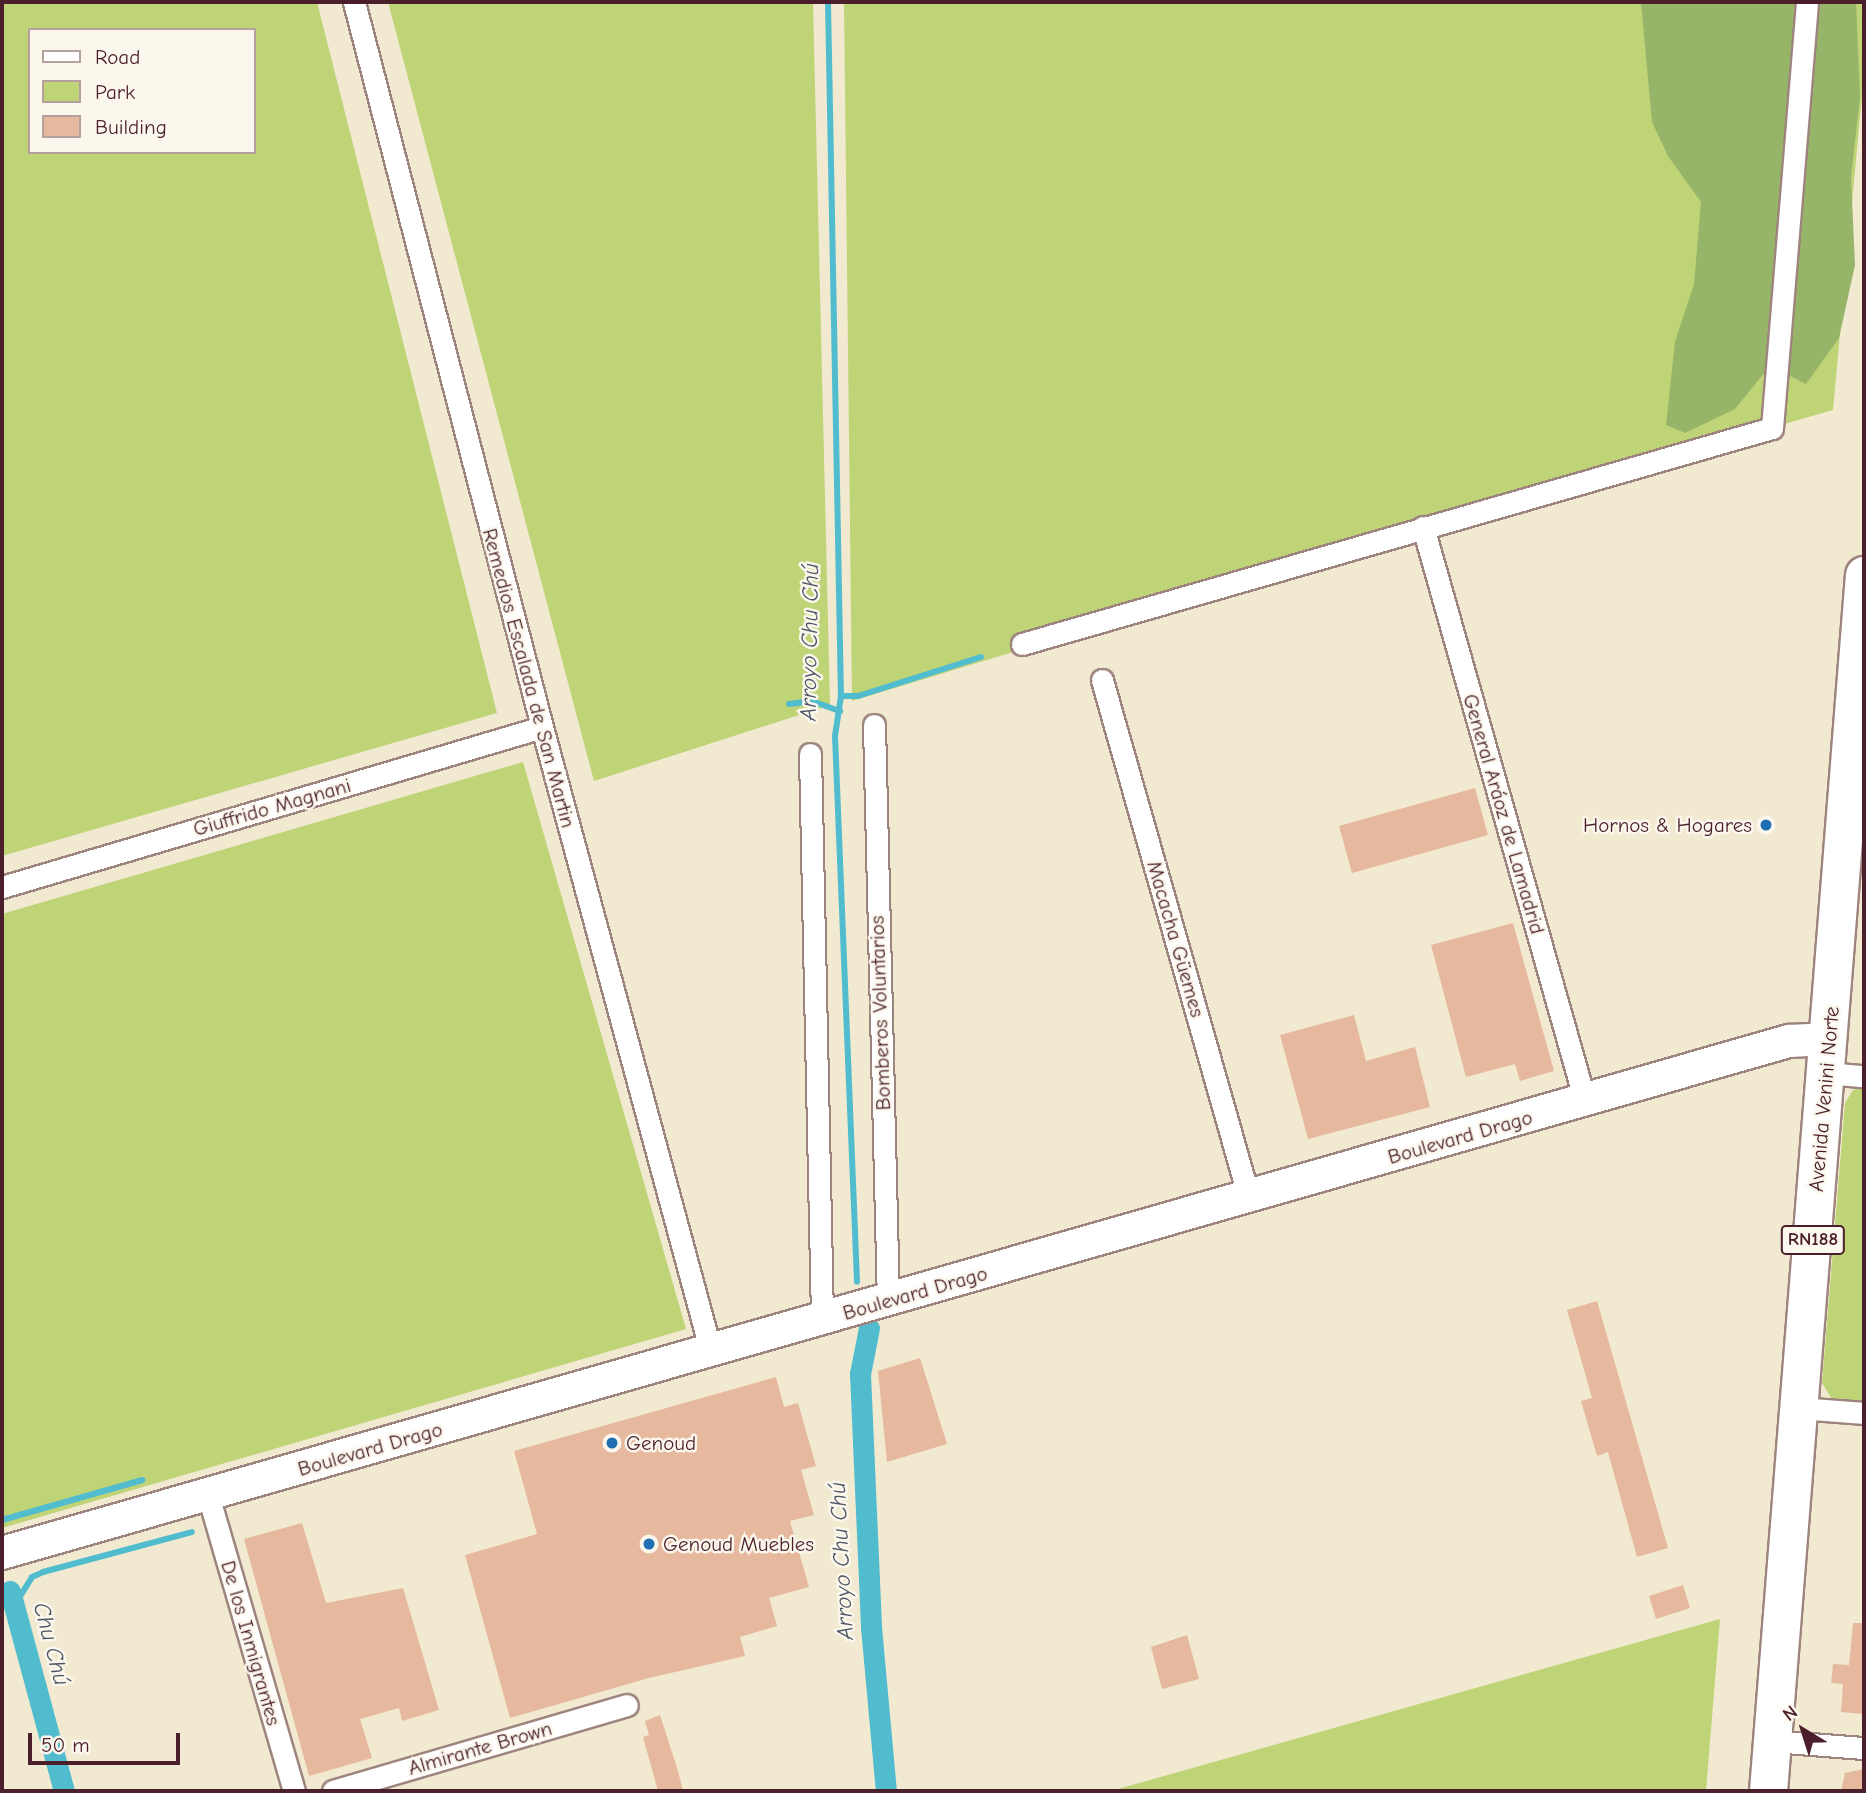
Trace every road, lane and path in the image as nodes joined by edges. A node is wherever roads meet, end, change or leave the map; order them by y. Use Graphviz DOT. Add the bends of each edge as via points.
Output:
graph roads {
  1 [pos="354,2"];
  2 [pos="1807,2"];
  3 [pos="1423,527"];
  4 [pos="1864,575"];
  5 [pos="1023,644"];
  6 [pos="1102,680"];
  7 [pos="874,725"];
  8 [pos="542,727"];
  9 [pos="1858,742"];
  10 [pos="810,754"];
  11 [pos="2,887"];
  12 [pos="1828,1056"];
  13 [pos="1864,1076"];
  14 [pos="1586,1101"];
  15 [pos="1249,1198"];
  16 [pos="885,1302"];
  17 [pos="831,1317"];
  18 [pos="711,1352"];
  19 [pos="1799,1408"];
  20 [pos="1864,1413"];
  21 [pos="208,1495"];
  22 [pos="2,1553"];
  23 [pos="627,1705"];
  24 [pos="1772,1741"];
  25 [pos="1864,1748"];
  26 [pos="294,1791"];
  27 [pos="333,1791"];
  28 [pos="1768,1791"];
  1 -- 8 [label="street, Remedios Escalada de San Martin"];
  2 -- 3 [label="street" via="1772,428"];
  3 -- 5 [label="street"];
  3 -- 14 [label="street, General Aráoz de Lamadrid"];
  4 -- 9 [label="highway, Avenida Venini Norte / RN188"];
  6 -- 15 [label="street, Macacha Güemes"];
  7 -- 16 [label="street, Bomberos Voluntarios"];
  8 -- 11 [label="street, Giuffrido Magnani"];
  8 -- 18 [label="street, Remedios Escalada de San Martin"];
  9 -- 12 [label="highway, Avenida Venini Norte / RN188"];
  10 -- 17 [label="street"];
  12 -- 13 [label="street"];
  12 -- 14 [label="main road, Boulevard Drago" via="1789,1041"];
  12 -- 19 [label="highway, Avenida Venini Norte / RN188"];
  14 -- 15 [label="main road, Boulevard Drago"];
  15 -- 16 [label="main road, Boulevard Drago"];
  16 -- 17 [label="main road, Boulevard Drago"];
  17 -- 18 [label="main road, Boulevard Drago"];
  18 -- 21 [label="main road, Boulevard Drago"];
  19 -- 20 [label="street"];
  19 -- 24 [label="highway, Avenida Venini Norte / RN188"];
  21 -- 22 [label="main road, Boulevard Drago"];
  21 -- 26 [label="street, De los Inmigrantes"];
  23 -- 27 [label="street, Almirante Brown"];
  24 -- 25 [label="street"];
  24 -- 28 [label="highway, Avenida Venini Norte / RN188"];
}
